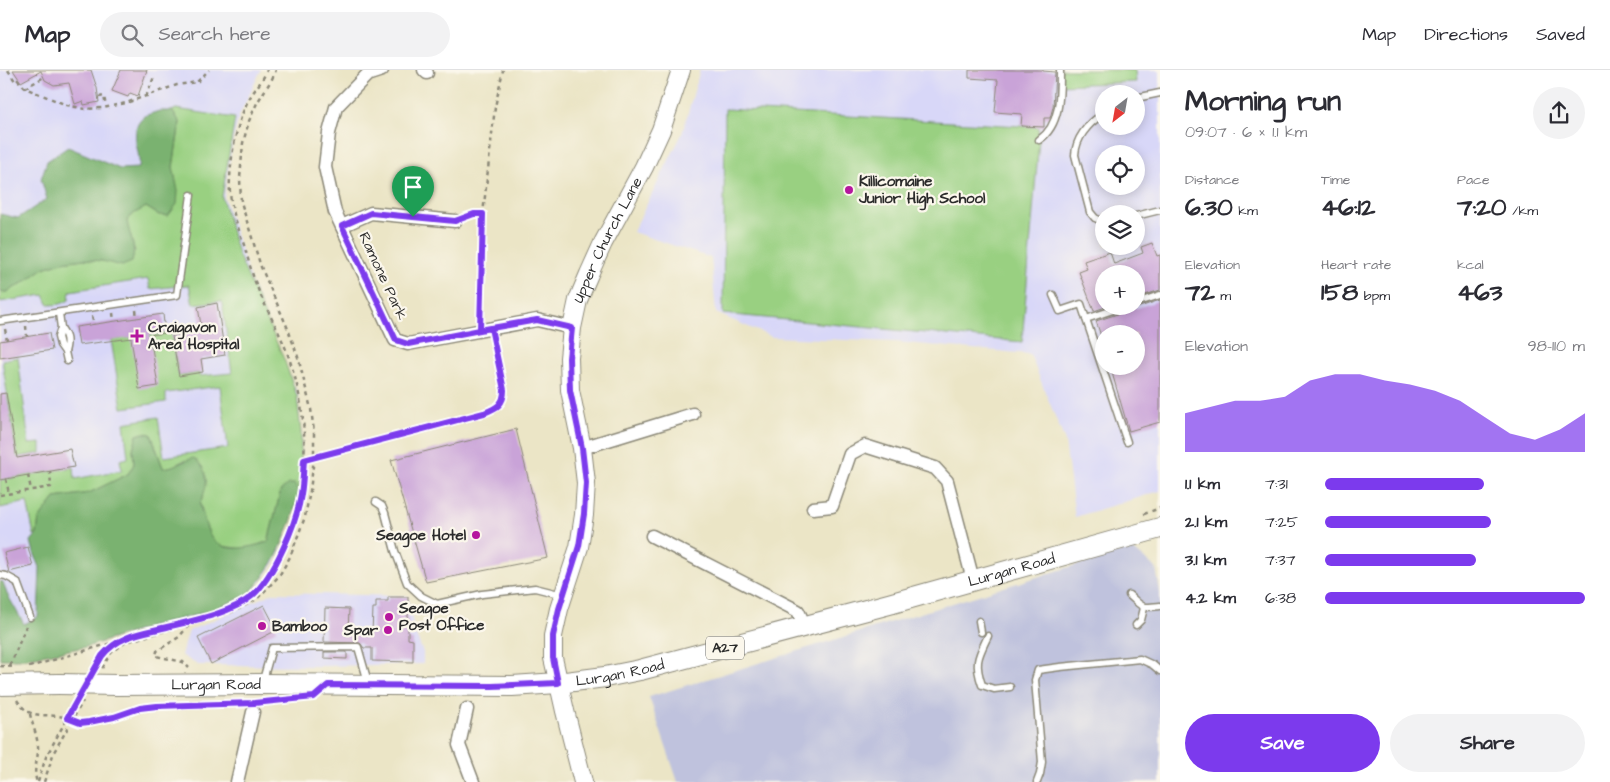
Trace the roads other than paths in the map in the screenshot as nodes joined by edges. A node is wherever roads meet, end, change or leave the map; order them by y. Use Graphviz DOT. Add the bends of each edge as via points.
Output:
graph roads {
  1 [pos="382,70"];
  2 [pos="681,70"];
  3 [pos="1060,70"];
  4 [pos="1160,93"];
  5 [pos="1145,96"];
  6 [pos="1095,122"];
  7 [pos="1039,140"];
  8 [pos="191,195"];
  9 [pos="1160,210"];
  10 [pos="1145,214"];
  11 [pos="1095,218"];
  12 [pos="455,221"];
  13 [pos="342,226"];
  14 [pos="1053,295"];
  15 [pos="1160,295"];
  16 [pos="1145,300"];
  17 [pos="59,313"];
  18 [pos="1096,315"];
  19 [pos="1086,318"];
  20 [pos="0,321"];
  21 [pos="572,328"];
  22 [pos="67,360"];
  23 [pos="693,414"];
  24 [pos="1127,442"];
  25 [pos="582,448"];
  26 [pos="376,502"];
  27 [pos="813,508"];
  28 [pos="1159,530"];
  29 [pos="652,536"];
  30 [pos="0,575"];
  31 [pos="973,580"];
  32 [pos="564,595"];
  33 [pos="1129,595"];
  34 [pos="1160,606"];
  35 [pos="1144,608"];
  36 [pos="30,617"];
  37 [pos="979,621"];
  38 [pos="1136,625"];
  39 [pos="805,626"];
  40 [pos="1160,671"];
  41 [pos="7,679"];
  42 [pos="558,683"];
  43 [pos="262,684"];
  44 [pos="369,685"];
  45 [pos="1010,687"];
  46 [pos="249,707"];
  47 [pos="467,709"];
  48 [pos="579,781"];
  49 [pos="237,782"];
  50 [pos="473,782"];
  51 [pos="1037,782"];
  1 -- 13 [label="street, Ramone Park" via="367,75 336,107 329,133 325,166 335,212"];
  2 -- 21 [label="street, Upper Church Lane" via="661,130 603,243 578,300"];
  3 -- 7 [label="lane" via="1056,116 1047,134"];
  4 -- 5 [label="lane"];
  6 -- 11 [label="lane" via="1079,137 1075,155 1090,212"];
  8 -- 17 [label="lane" via="176,295"];
  9 -- 10 [label="lane"];
  12 -- 13 [label="street, Ramone Park" via="371,213"];
  13 -- 21 [label="street, Ramone Park" via="396,340 408,344 537,320"];
  14 -- 19 [label="lane" via="1060,311 1081,304"];
  15 -- 16 [label="lane"];
  17 -- 20 [label="lane"];
  17 -- 22 [label="lane" via="60,328 68,343"];
  18 -- 19 [label="lane"];
  19 -- 24 [label="lane"];
  21 -- 25 [label="street, Upper Church Lane" via="570,390"];
  23 -- 25 [label="street"];
  25 -- 32 [label="street, Upper Church Lane" via="586,483 584,514 579,546"];
  26 -- 32 [label="lane" via="382,506 407,583 421,596 437,604 482,594 535,588"];
  27 -- 31 [label="street" via="832,506 850,454 865,446 935,468 947,481"];
  28 -- 31 [label="main road, Lurgan Road / A27"];
  29 -- 39 [label="street" via="798,611"];
  30 -- 36 [label="lane" via="17,582"];
  31 -- 39 [label="main road, Lurgan Road / A27"];
  32 -- 42 [label="street, Upper Church Lane" via="553,636"];
  33 -- 35 [label="lane"];
  34 -- 35 [label="lane"];
  35 -- 38 [label="lane"];
  37 -- 45 [label="lane" via="984,634 977,669 982,685 994,689"];
  39 -- 42 [label="main road, Lurgan Road / A27" via="640,670"];
  40 -- 51 [label="lane" via="1140,659 1038,670 1035,680 1042,762"];
  41 -- 43 [label="main road, Lurgan Road / A27, bridge" via="59,684"];
  42 -- 44 [label="main road, Lurgan Road / A27"];
  42 -- 48 [label="street, Upper Church Lane"];
  43 -- 44 [label="main road, Lurgan Road / A27"];
  43 -- 44 [label="lane" via="272,648 358,647"];
  46 -- 49 [label="street"];
  47 -- 50 [label="street" via="459,745"];
}
